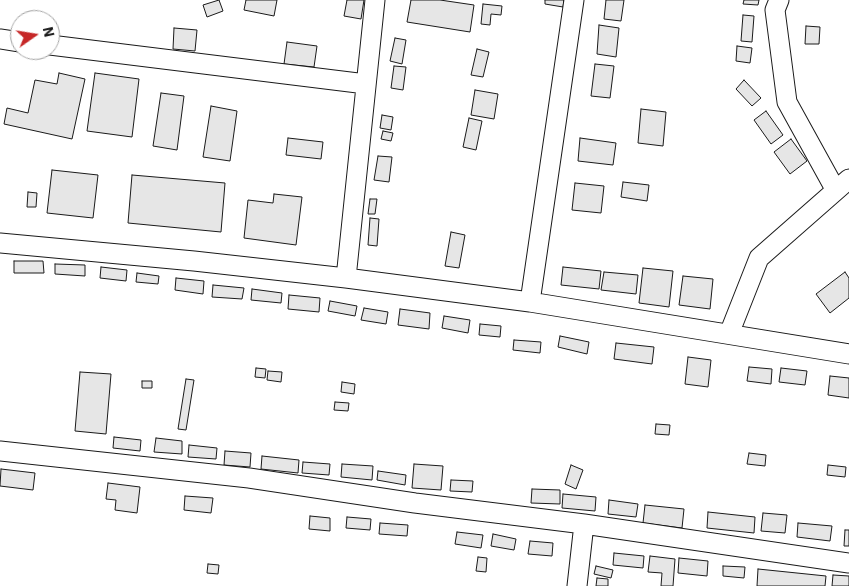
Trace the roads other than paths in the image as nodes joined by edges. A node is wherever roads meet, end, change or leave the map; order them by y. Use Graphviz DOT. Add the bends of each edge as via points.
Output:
graph roads {
  1 [pos="375,0"];
  2 [pos="574,0"];
  3 [pos="779,0"];
  4 [pos="60,46"];
  5 [pos="366,84"];
  6 [pos="842,184"];
  7 [pos="0,243"];
  8 [pos="346,278"];
  9 [pos="530,302"];
  10 [pos="729,334"];
  11 [pos="849,354"];
  12 [pos="0,451"];
  13 [pos="584,524"];
  14 [pos="849,563"];
  15 [pos="577,586"];
  1 -- 5 [label="street"];
  2 -- 9 [label="street"];
  3 -- 6 [label="street" via="776,10 787,102"];
  4 -- 5 [label="street"];
  5 -- 8 [label="street"];
  6 -- 10 [label="street" via="759,258"];
  7 -- 8 [label="street" via="194,260"];
  8 -- 9 [label="street"];
  9 -- 10 [label="street"];
  10 -- 11 [label="street"];
  12 -- 13 [label="street" via="249,478"];
  13 -- 14 [label="street"];
  13 -- 15 [label="street"];
}
